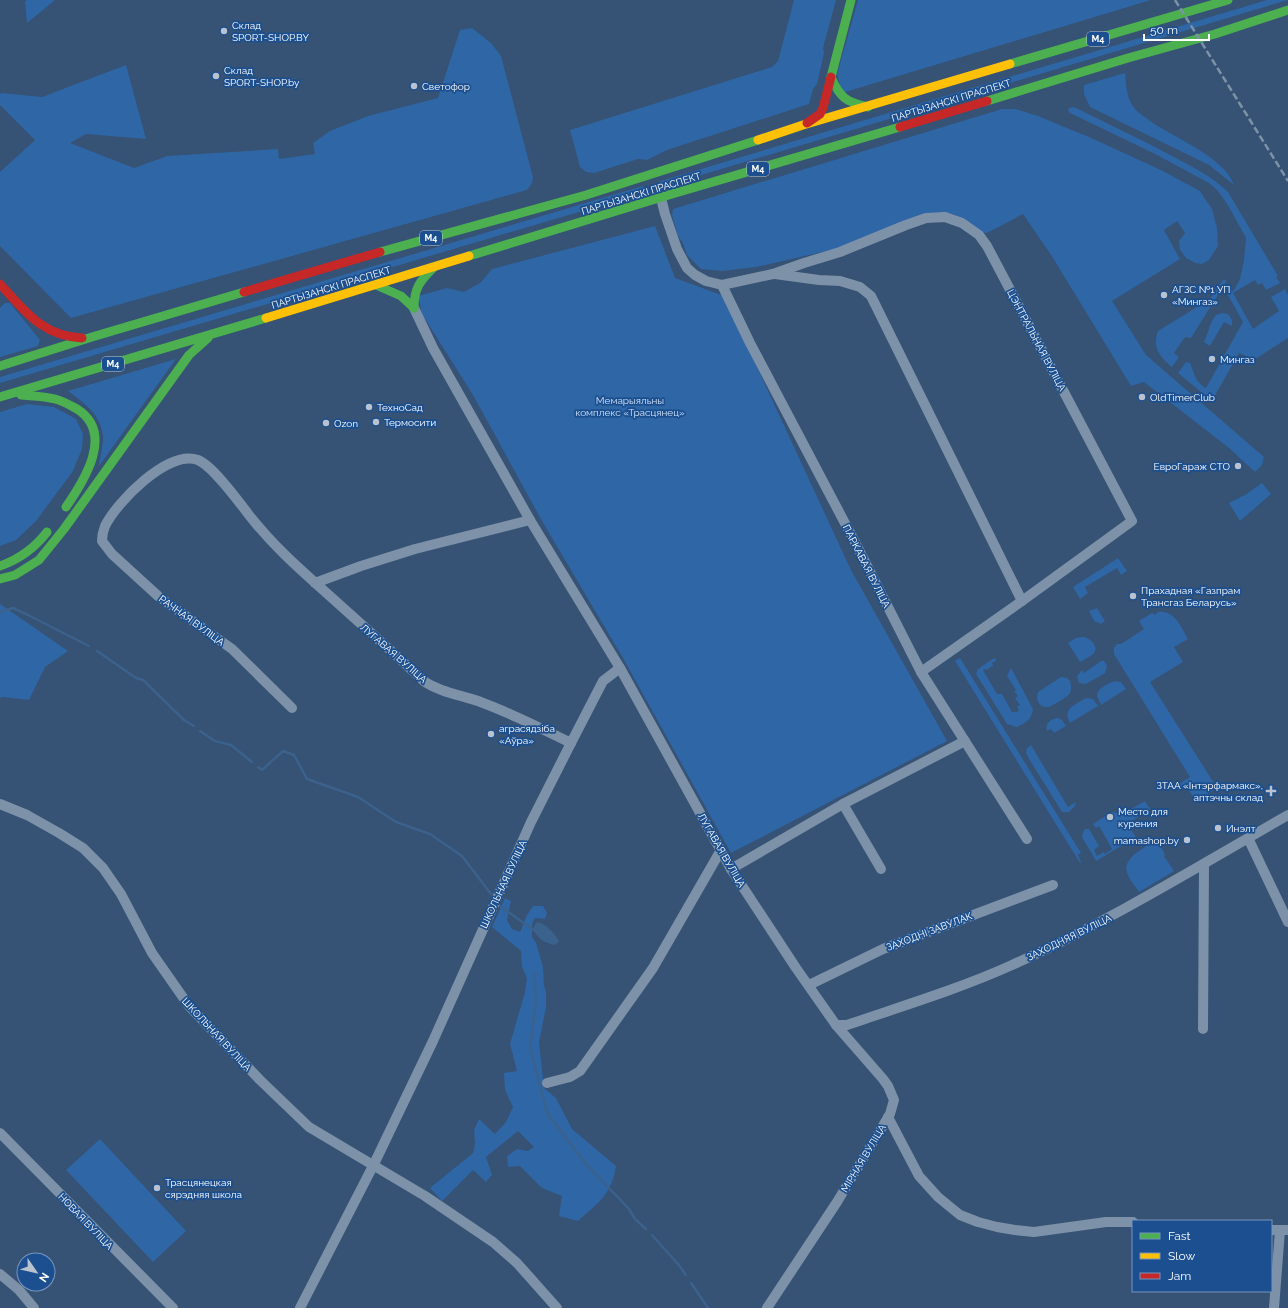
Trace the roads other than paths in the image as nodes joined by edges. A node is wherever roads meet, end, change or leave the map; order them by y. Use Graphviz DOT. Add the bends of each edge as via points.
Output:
graph roads {
  1 [pos="851,0"];
  2 [pos="1228,0"];
  3 [pos="1288,10"];
  4 [pos="831,77"];
  5 [pos="868,107"];
  6 [pos="803,125"];
  7 [pos="652,181"];
  8 [pos="659,198"];
  9 [pos="433,268"];
  10 [pos="773,274"];
  11 [pos="0,284"];
  12 [pos="376,285"];
  13 [pos="722,285"];
  14 [pos="414,308"];
  15 [pos="214,333"];
  16 [pos="92,337"];
  17 [pos="0,366"];
  18 [pos="11,394"];
  19 [pos="0,397"];
  20 [pos="200,461"];
  21 [pos="61,514"];
  22 [pos="530,520"];
  23 [pos="52,526"];
  24 [pos="0,566"];
  25 [pos="0,579"];
  26 [pos="315,583"];
  27 [pos="1022,601"];
  28 [pos="620,668"];
  29 [pos="921,672"];
  30 [pos="292,708"];
  31 [pos="965,741"];
  32 [pos="571,743"];
  33 [pos="0,804"];
  34 [pos="843,804"];
  35 [pos="1288,815"];
  36 [pos="1248,838"];
  37 [pos="1027,839"];
  38 [pos="721,850"];
  39 [pos="1204,864"];
  40 [pos="731,869"];
  41 [pos="881,870"];
  42 [pos="1053,885"];
  43 [pos="1288,922"];
  44 [pos="809,985"];
  45 [pos="836,1025"];
  46 [pos="1202,1029"];
  47 [pos="547,1083"];
  48 [pos="888,1117"];
  49 [pos="0,1133"];
  50 [pos="374,1164"];
  51 [pos="1132,1222"];
  52 [pos="1280,1230"];
  53 [pos="0,1274"];
  54 [pos="776,1294"];
  55 [pos="34,1308"];
  56 [pos="173,1308"];
  57 [pos="300,1308"];
  58 [pos="557,1308"];
  59 [pos="767,1308"];
  60 [pos="774,1308"];
  61 [pos="1274,1308"];
  1 -- 4 [label="main road"];
  2 -- 5 [label="main road, ПАРТЫЗАНСКІ ПРАСПЕКТ / М4"];
  3 -- 8 [label="main road, ПАРТЫЗАНСКІ ПРАСПЕКТ / М4" via="1215,34"];
  4 -- 5 [label="main road" via="840,96"];
  4 -- 6 [label="main road" via="820,114"];
  5 -- 6 [label="main road, ПАРТЫЗАНСКІ ПРАСПЕКТ / М4"];
  6 -- 7 [label="main road, ПАРТЫЗАНСКІ ПРАСПЕКТ / М4"];
  7 -- 8 [label="main road"];
  7 -- 16 [label="main road, ПАРТЫЗАНСКІ ПРАСПЕКТ / М4" via="386,250"];
  8 -- 9 [label="main road, ПАРТЫЗАНСКІ ПРАСПЕКТ / М4"];
  8 -- 13 [label="street" via="677,249 688,268 706,281"];
  9 -- 12 [label="main road, ПАРТЫЗАНСКІ ПРАСПЕКТ / М4"];
  9 -- 14 [label="main road" via="415,290"];
  10 -- 13 [label="street, ЦЭНТРАЛЬНАЯ ВУЛІЦА"];
  10 -- 27 [label="street, ЦЭНТРАЛЬНАЯ ВУЛІЦА" via="840,281 860,286 871,296"];
  10 -- 27 [label="street, ЦЭНТРАЛЬНАЯ ВУЛІЦА" via="840,252 926,218 945,217 962,223 979,235 1132,521"];
  11 -- 16 [label="main road" via="48,331 64,337"];
  12 -- 14 [label="main road" via="400,296"];
  12 -- 15 [label="main road, ПАРТЫЗАНСКІ ПРАСПЕКТ / М4"];
  13 -- 29 [label="street, ПАРКАВАЯ ВУЛІЦА"];
  14 -- 22 [label="street, ЛУГАВАЯ ВУЛІЦА" via="437,355"];
  15 -- 18 [label="main road, ПАРТЫЗАНСКІ ПРАСПЕКТ / М4"];
  15 -- 25 [label="main road" via="189,355 39,560 15,575"];
  16 -- 17 [label="main road, ПАРТЫЗАНСКІ ПРАСПЕКТ / М4"];
  18 -- 19 [label="main road, ПАРТЫЗАНСКІ ПРАСПЕКТ / М4"];
  18 -- 21 [label="main road" via="66,402 82,411 92,425 96,439 94,457 86,476"];
  20 -- 26 [label="street, ЛУГАВАЯ ВУЛІЦА" via="217,476 270,539"];
  20 -- 30 [label="street, РАЧНАЯ ВУЛІЦА" via="188,458 154,472 119,506 104,528 102,541 112,554 158,596 232,648"];
  22 -- 26 [label="street" via="414,549"];
  22 -- 28 [label="street, ЛУГАВАЯ ВУЛІЦА"];
  23 -- 24 [label="main road" via="38,544 16,561"];
  26 -- 32 [label="street, ЛУГАВАЯ ВУЛІЦА" via="425,682 444,692 507,712"];
  27 -- 29 [label="street, ЦЭНТРАЛЬНАЯ ВУЛІЦА"];
  28 -- 32 [label="street" via="603,681"];
  28 -- 38 [label="street, ЛУГАВАЯ ВУЛІЦА"];
  29 -- 31 [label="street, ПАРКАВАЯ ВУЛІЦА"];
  31 -- 34 [label="street"];
  31 -- 37 [label="street, ПАРКАВАЯ ВУЛІЦА"];
  32 -- 50 [label="street, ШКОЛЬНАЯ ВУЛІЦА" via="531,822 433,1041"];
  33 -- 50 [label="street, ШКОЛЬНАЯ ВУЛІЦА" via="27,815 88,853 103,868 121,894 152,953 188,1006 309,1127"];
  34 -- 40 [label="street"];
  34 -- 41 [label="street"];
  35 -- 36 [label="street, ЗАХОДНЯЯ ВУЛІЦА"];
  36 -- 39 [label="street, ЗАХОДНЯЯ ВУЛІЦА"];
  36 -- 43 [label="street"];
  38 -- 40 [label="street, ЛУГАВАЯ ВУЛІЦА"];
  38 -- 47 [label="street" via="653,968 580,1071 570,1077"];
  39 -- 45 [label="street, ЗАХОДНЯЯ ВУЛІЦА" via="1080,933 1011,966 847,1025"];
  39 -- 46 [label="street"];
  40 -- 44 [label="street, ЛУГАВАЯ ВУЛІЦА"];
  42 -- 44 [label="street, ЗАХОДНІ ЗАВУЛАК" via="883,949"];
  44 -- 45 [label="street, ЛУГАВАЯ ВУЛІЦА"];
  45 -- 48 [label="street, МІРНАЯ ВУЛІЦА" via="888,1086 894,1100"];
  48 -- 51 [label="street" via="919,1176 938,1197 960,1215 998,1227 1034,1232 1106,1222"];
  48 -- 54 [label="street, МІРНАЯ ВУЛІЦА" via="837,1202"];
  49 -- 56 [label="street, НОВАЯ ВУЛІЦА"];
  50 -- 57 [label="street"];
  50 -- 58 [label="street, ШКОЛЬНАЯ ВУЛІЦА" via="493,1242 517,1263"];
  52 -- 61 [label="street"];
  53 -- 55 [label="street" via="19,1290"];
  54 -- 59 [label="street, МІРНАЯ ВУЛІЦА"];
  54 -- 60 [label="street, МІРНАЯ ВУЛІЦА"];
}
